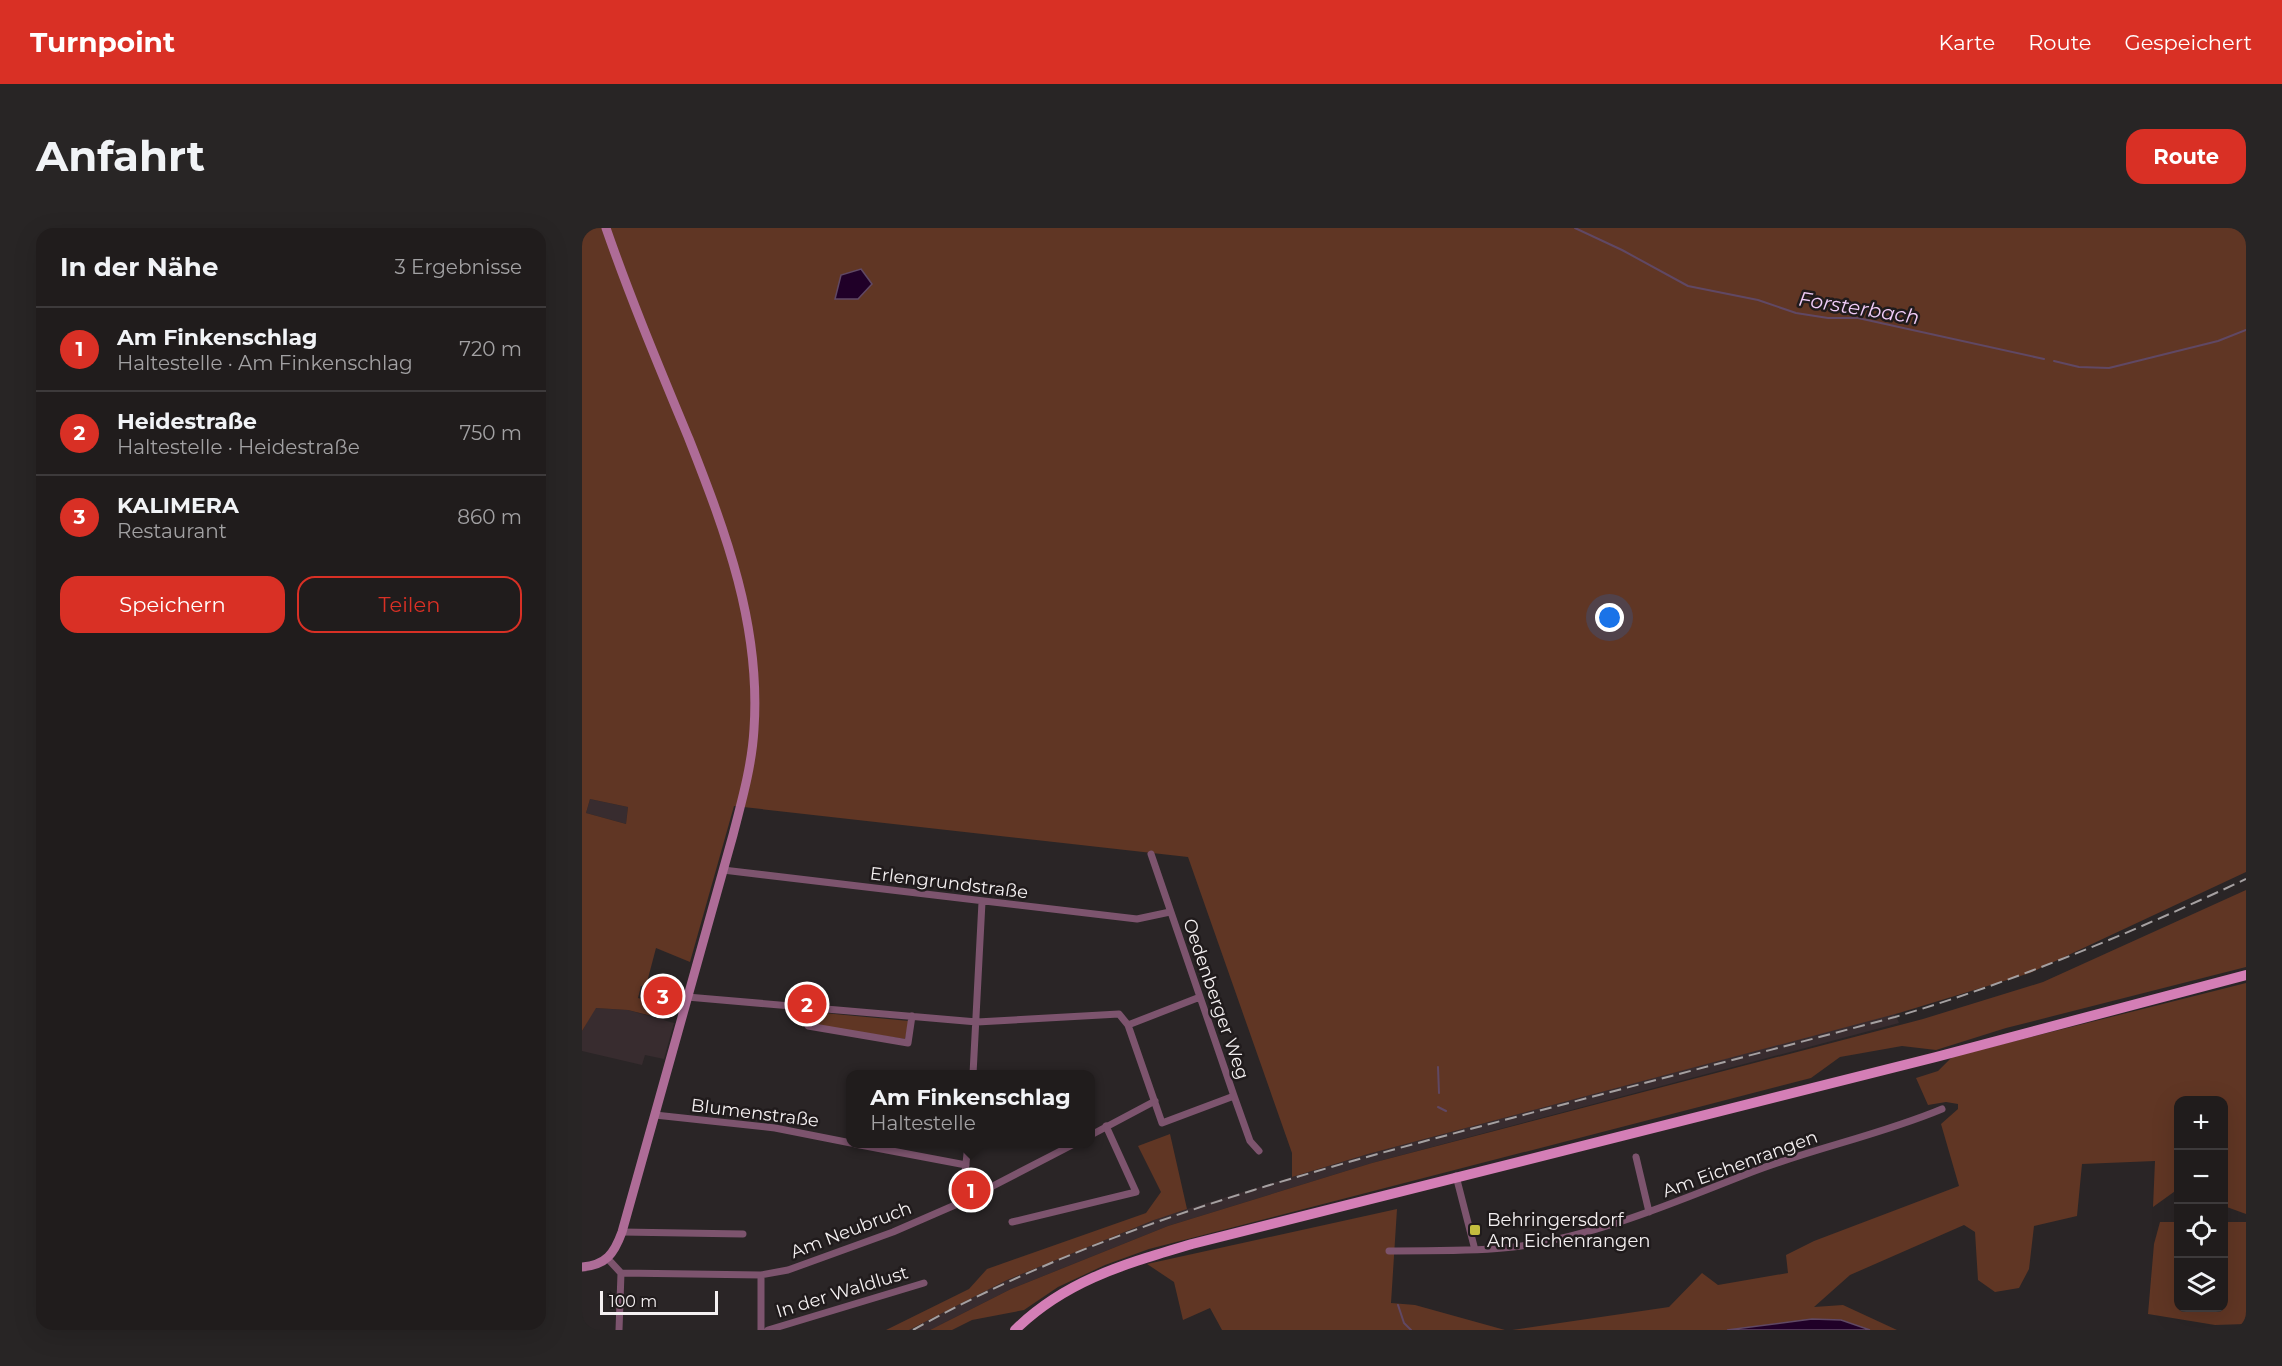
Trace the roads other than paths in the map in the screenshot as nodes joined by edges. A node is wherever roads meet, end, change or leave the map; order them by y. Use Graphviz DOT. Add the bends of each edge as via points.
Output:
graph roads {
  1 [pos="606,228"];
  2 [pos="1150,854"];
  3 [pos="723,870"];
  4 [pos="982,902"];
  5 [pos="1170,912"];
  6 [pos="2246,975"];
  7 [pos="687,998"];
  8 [pos="1200,998"];
  9 [pos="808,1008"];
  10 [pos="912,1016"];
  11 [pos="977,1022"];
  12 [pos="1128,1025"];
  13 [pos="973,1070"];
  14 [pos="1234,1096"];
  15 [pos="1155,1101"];
  16 [pos="1942,1108"];
  17 [pos="655,1115"];
  18 [pos="1106,1126"];
  19 [pos="1095,1133"];
  20 [pos="846,1142"];
  21 [pos="879,1148"];
  22 [pos="968,1148"];
  23 [pos="1065,1148"];
  24 [pos="1259,1151"];
  25 [pos="1636,1157"];
  26 [pos="966,1165"];
  27 [pos="1456,1176"];
  28 [pos="962,1202"];
  29 [pos="1648,1212"];
  30 [pos="1012,1222"];
  31 [pos="622,1232"];
  32 [pos="743,1234"];
  33 [pos="1475,1250"];
  34 [pos="1389,1251"];
  35 [pos="608,1260"];
  36 [pos="582,1267"];
  37 [pos="621,1273"];
  38 [pos="761,1275"];
  39 [pos="924,1283"];
  40 [pos="619,1330"];
  41 [pos="761,1330"];
  42 [pos="768,1330"];
  43 [pos="1015,1330"];
  1 -- 3 [label="street" via="717,511 742,589 755,692 752,746 744,794"];
  2 -- 5 [label="street, Oedenberger Weg"];
  3 -- 4 [label="street, Erlengrundstraße"];
  3 -- 7 [label="street"];
  4 -- 5 [label="street, Erlengrundstraße" via="1137,919"];
  4 -- 11 [label="street"];
  5 -- 8 [label="street, Oedenberger Weg"];
  6 -- 27 [label="main road" via="1936,1057"];
  7 -- 9 [label="street"];
  7 -- 17 [label="street"];
  8 -- 12 [label="street"];
  8 -- 14 [label="street, Oedenberger Weg"];
  9 -- 10 [label="street"];
  9 -- 10 [label="street" via="808,1026 908,1043"];
  10 -- 11 [label="street"];
  11 -- 12 [label="street" via="1119,1014"];
  11 -- 13 [label="street"];
  12 -- 15 [label="street"];
  14 -- 15 [label="street" via="1162,1123"];
  14 -- 24 [label="street, Oedenberger Weg" via="1250,1141"];
  15 -- 18 [label="street"];
  16 -- 29 [label="street, Am Eichenrangen" via="1752,1172"];
  17 -- 20 [label="street, Blumenstraße" via="775,1128"];
  17 -- 31 [label="street"];
  18 -- 19 [label="street"];
  18 -- 30 [label="street" via="1136,1192"];
  21 -- 26 [label="street, Blumenstraße"];
  22 -- 26 [label="street"];
  23 -- 28 [label="street, Am Neubruch"];
  25 -- 29 [label="street"];
  26 -- 28 [label="street"];
  27 -- 33 [label="street"];
  27 -- 43 [label="main road" via="1192,1244 1105,1271 1068,1288"];
  28 -- 38 [label="street, Am Neubruch" via="840,1252"];
  29 -- 33 [label="street, Am Eichenrangen" via="1534,1243"];
  31 -- 32 [label="street"];
  31 -- 35 [label="street"];
  33 -- 34 [label="street, Am Eichenrangen"];
  35 -- 36 [label="street"];
  35 -- 37 [label="street"];
  37 -- 38 [label="street, Am Neubruch"];
  37 -- 40 [label="street"];
  38 -- 41 [label="street, In der Waldlust"];
  39 -- 42 [label="street, In der Waldlust"];
}
